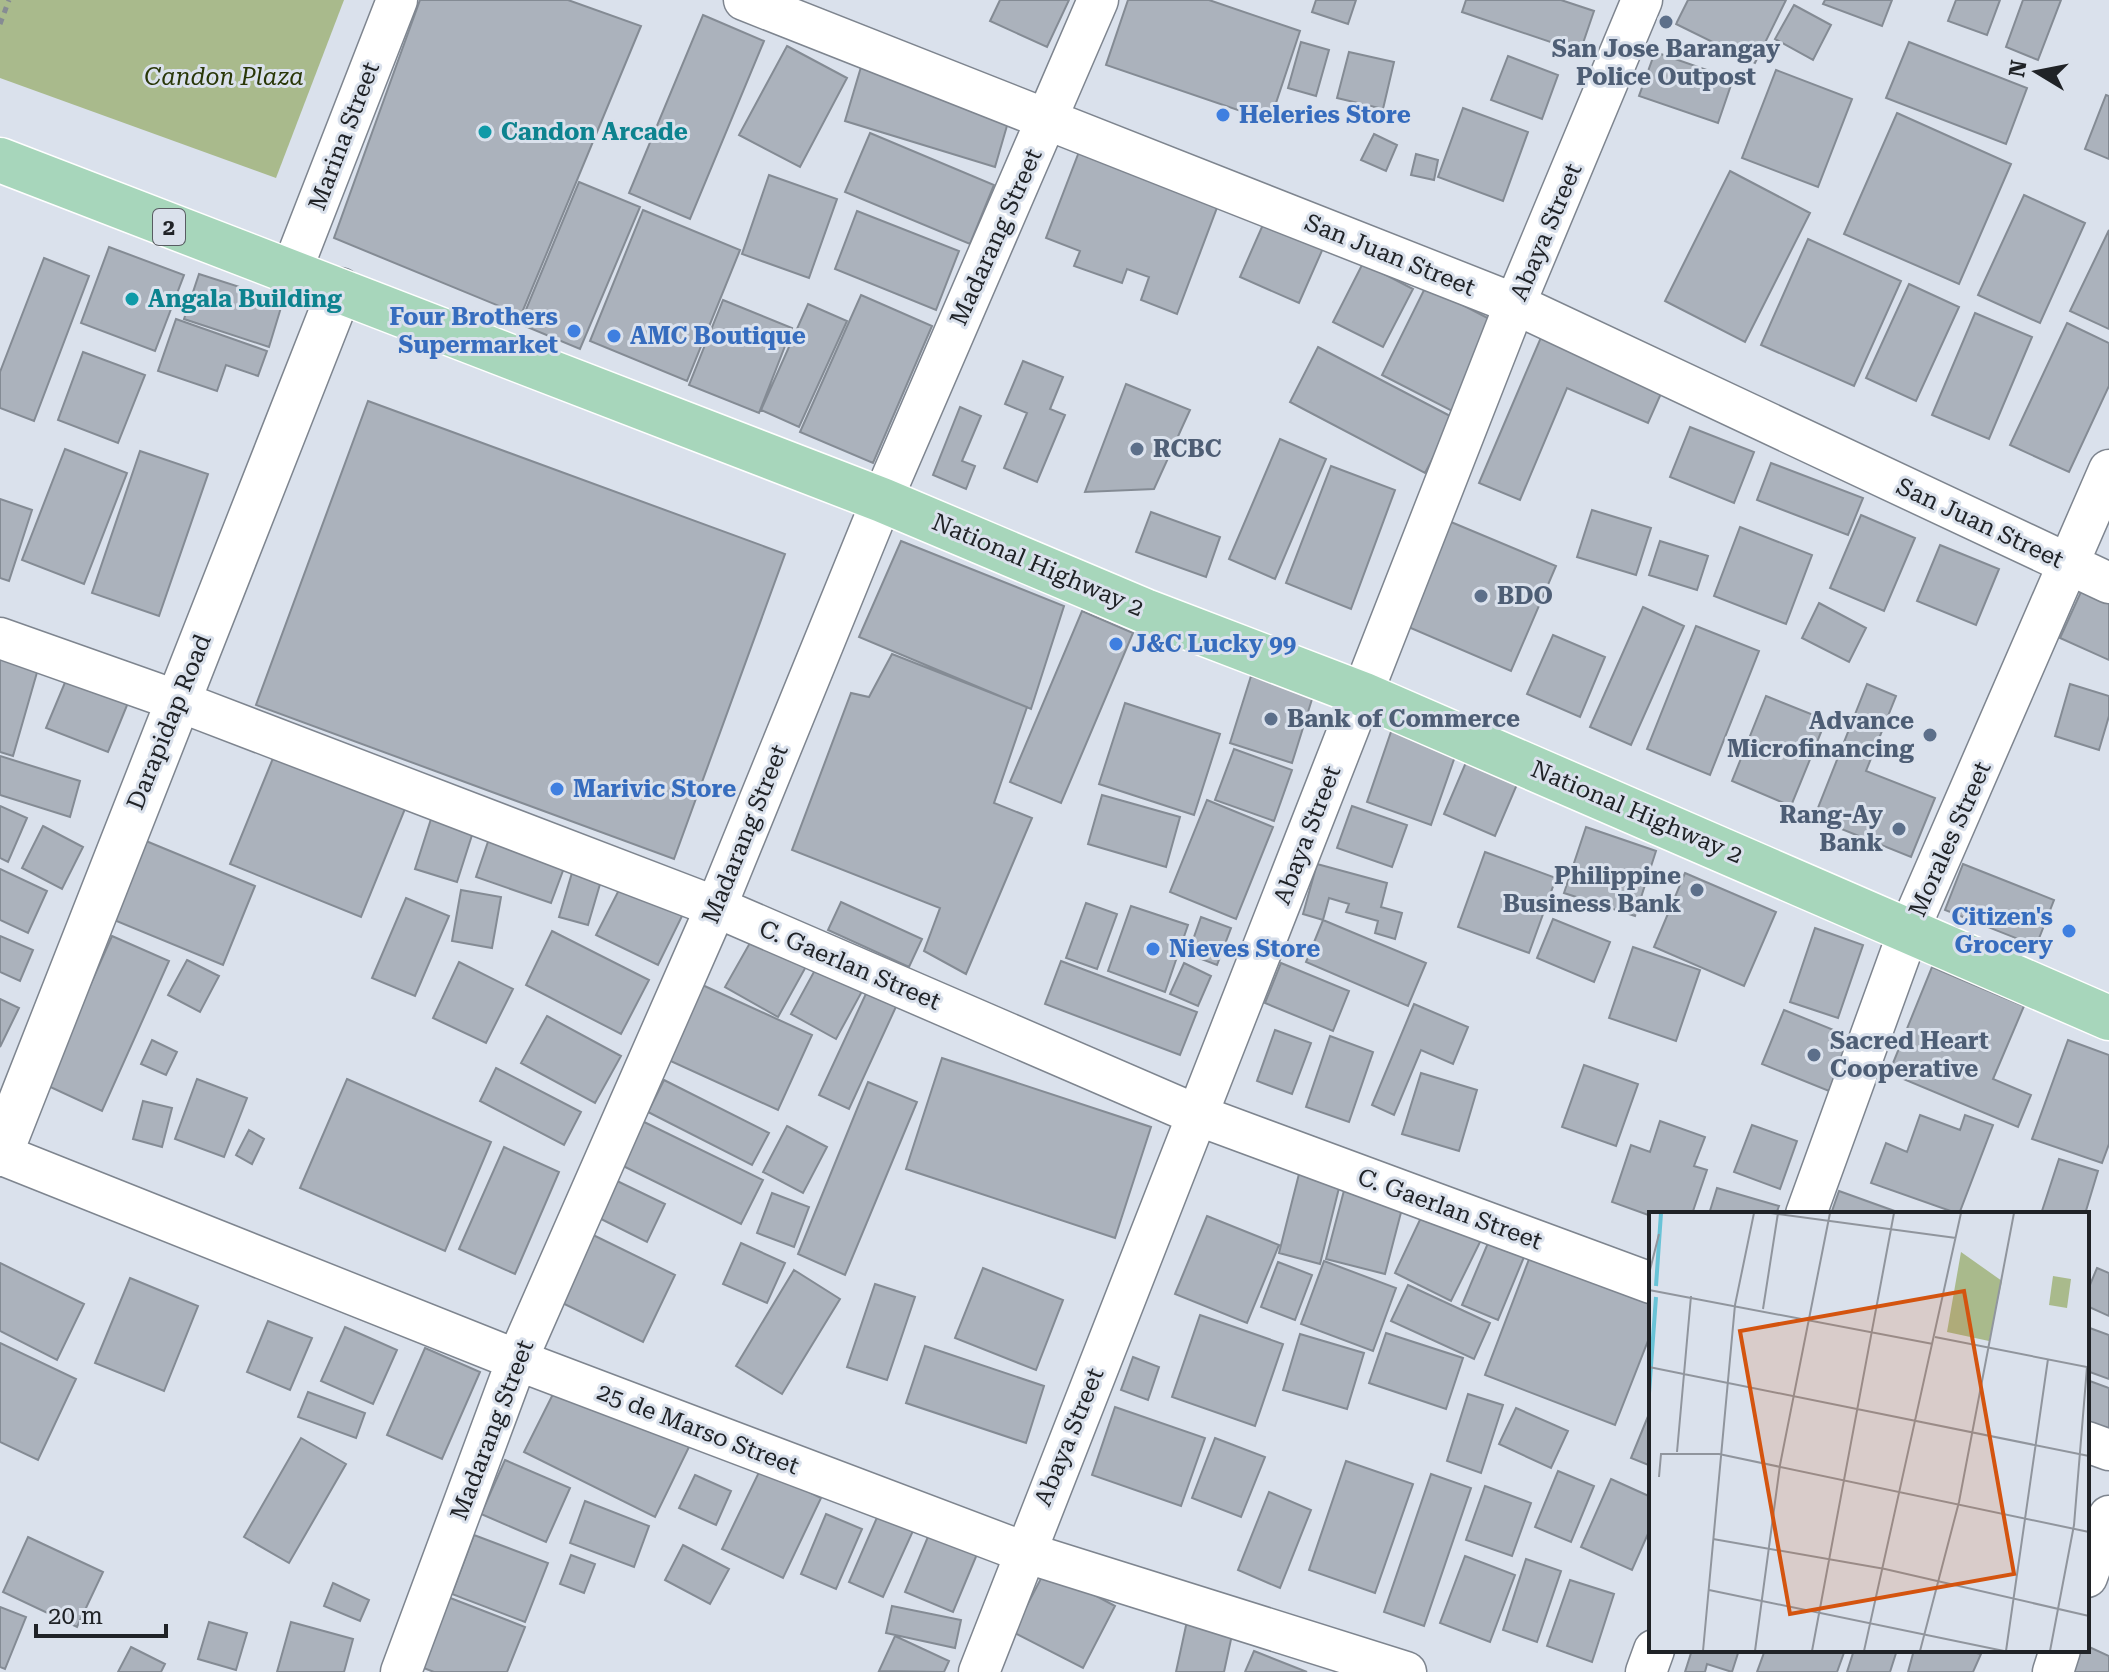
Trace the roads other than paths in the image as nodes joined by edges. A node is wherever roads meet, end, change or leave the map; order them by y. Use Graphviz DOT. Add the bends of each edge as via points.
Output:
graph roads {
  1 [pos="397,0"];
  2 [pos="744,0"];
  3 [pos="1098,0"];
  4 [pos="1642,0"];
  5 [pos="1048,119"];
  6 [pos="0,160"];
  7 [pos="291,272"];
  8 [pos="340,290"];
  9 [pos="1515,304"];
  10 [pos="2109,470"];
  11 [pos="882,500"];
  12 [pos="2070,565"];
  13 [pos="2109,583"];
  14 [pos="0,638"];
  15 [pos="1362,694"];
  16 [pos="178,701"];
  17 [pos="716,907"];
  18 [pos="1909,930"];
  19 [pos="2109,1018"];
  20 [pos="1197,1115"];
  21 [pos="0,1154"];
  22 [pos="1807,1212"];
  23 [pos="1649,1282"];
  24 [pos="517,1360"];
  25 [pos="2089,1443"];
  26 [pos="2109,1450"];
  27 [pos="2109,1516"];
  28 [pos="1024,1552"];
  29 [pos="2089,1571"];
  30 [pos="1653,1652"];
  31 [pos="2059,1652"];
  32 [pos="401,1672"];
  33 [pos="979,1672"];
  34 [pos="1406,1672"];
  35 [pos="1646,1672"];
  36 [pos="2053,1672"];
  1 -- 7 [label="street, Marina Street"];
  2 -- 5 [label="street, San Juan Street"];
  3 -- 5 [label="street, Madarang Street"];
  4 -- 9 [label="street, Abaya Street"];
  5 -- 9 [label="street, San Juan Street"];
  5 -- 11 [label="street, Madarang Street"];
  6 -- 7 [label="main road, National Highway 2 / 2"];
  7 -- 8 [label="main road, National Highway 2 / 2"];
  8 -- 11 [label="main road, National Highway 2 / 2"];
  8 -- 16 [label="street, Darapidap Road"];
  9 -- 12 [label="street, San Juan Street"];
  9 -- 15 [label="street, Abaya Street"];
  10 -- 12 [label="street, Morales Street"];
  11 -- 15 [label="main road, National Highway 2 / 2" via="1145,611"];
  11 -- 17 [label="street, Madarang Street"];
  12 -- 13 [label="street, San Juan Street"];
  12 -- 18 [label="street, Morales Street"];
  14 -- 16 [label="street, C. Gaerlan Street"];
  15 -- 18 [label="main road, National Highway 2 / 2"];
  15 -- 20 [label="street, Abaya Street"];
  16 -- 17 [label="street, C. Gaerlan Street"];
  16 -- 21 [label="street, Darapidap Road"];
  17 -- 20 [label="street, C. Gaerlan Street"];
  17 -- 24 [label="street, Madarang Street"];
  18 -- 19 [label="main road, National Highway 2 / 2"];
  18 -- 22 [label="street, Morales Street"];
  20 -- 23 [label="street, C. Gaerlan Street"];
  20 -- 28 [label="street, Abaya Street"];
  21 -- 24 [label="street, 25 de Marso Street"];
  24 -- 28 [label="street, 25 de Marso Street"];
  24 -- 32 [label="street, Madarang Street"];
  25 -- 26 [label="street"];
  27 -- 29 [label="street"];
  28 -- 33 [label="street, Abaya Street"];
  28 -- 34 [label="street, 25 de Marso Street"];
  30 -- 35 [label="street"];
  31 -- 36 [label="street"];
}
